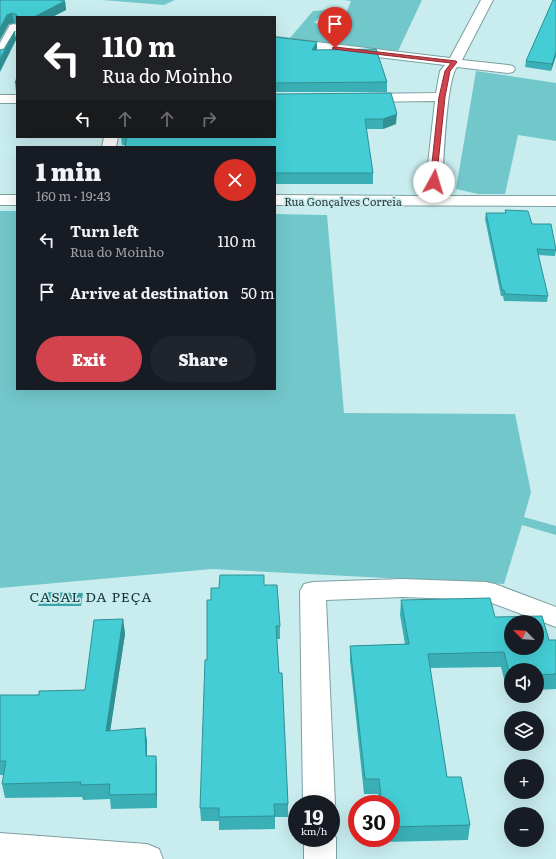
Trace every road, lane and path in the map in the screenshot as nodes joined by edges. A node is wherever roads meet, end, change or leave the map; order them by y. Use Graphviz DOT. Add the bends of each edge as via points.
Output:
graph roads {
  1 [pos="486,0"];
  2 [pos="0,27"];
  3 [pos="15,28"];
  4 [pos="276,41"];
  5 [pos="0,55"];
  6 [pos="454,62"];
  7 [pos="508,69"];
  8 [pos="442,97"];
  9 [pos="346,98"];
  10 [pos="0,99"];
  11 [pos="16,99"];
  12 [pos="0,200"];
  13 [pos="16,200"];
  14 [pos="276,200"];
  15 [pos="430,201"];
  16 [pos="556,201"];
  17 [pos="556,617"];
  18 [pos="319,795"];
  19 [pos="0,847"];
  20 [pos="320,847"];
  21 [pos="147,859"];
  22 [pos="320,859"];
  1 -- 6 [label="street"];
  2 -- 3 [label="street"];
  3 -- 5 [label="street"];
  4 -- 6 [label="street"];
  6 -- 7 [label="street"];
  6 -- 8 [label="street" via="447,71"];
  8 -- 9 [label="street"];
  8 -- 15 [label="street"];
  10 -- 11 [label="street"];
  12 -- 13 [label="street"];
  14 -- 15 [label="street, Rua Gonçalves Correia"];
  15 -- 16 [label="street, Rua Gonçalves Correia"];
  17 -- 18 [label="street" via="486,591 403,588 313,591"];
  19 -- 21 [label="street"];
  20 -- 22 [label="street"];
}
